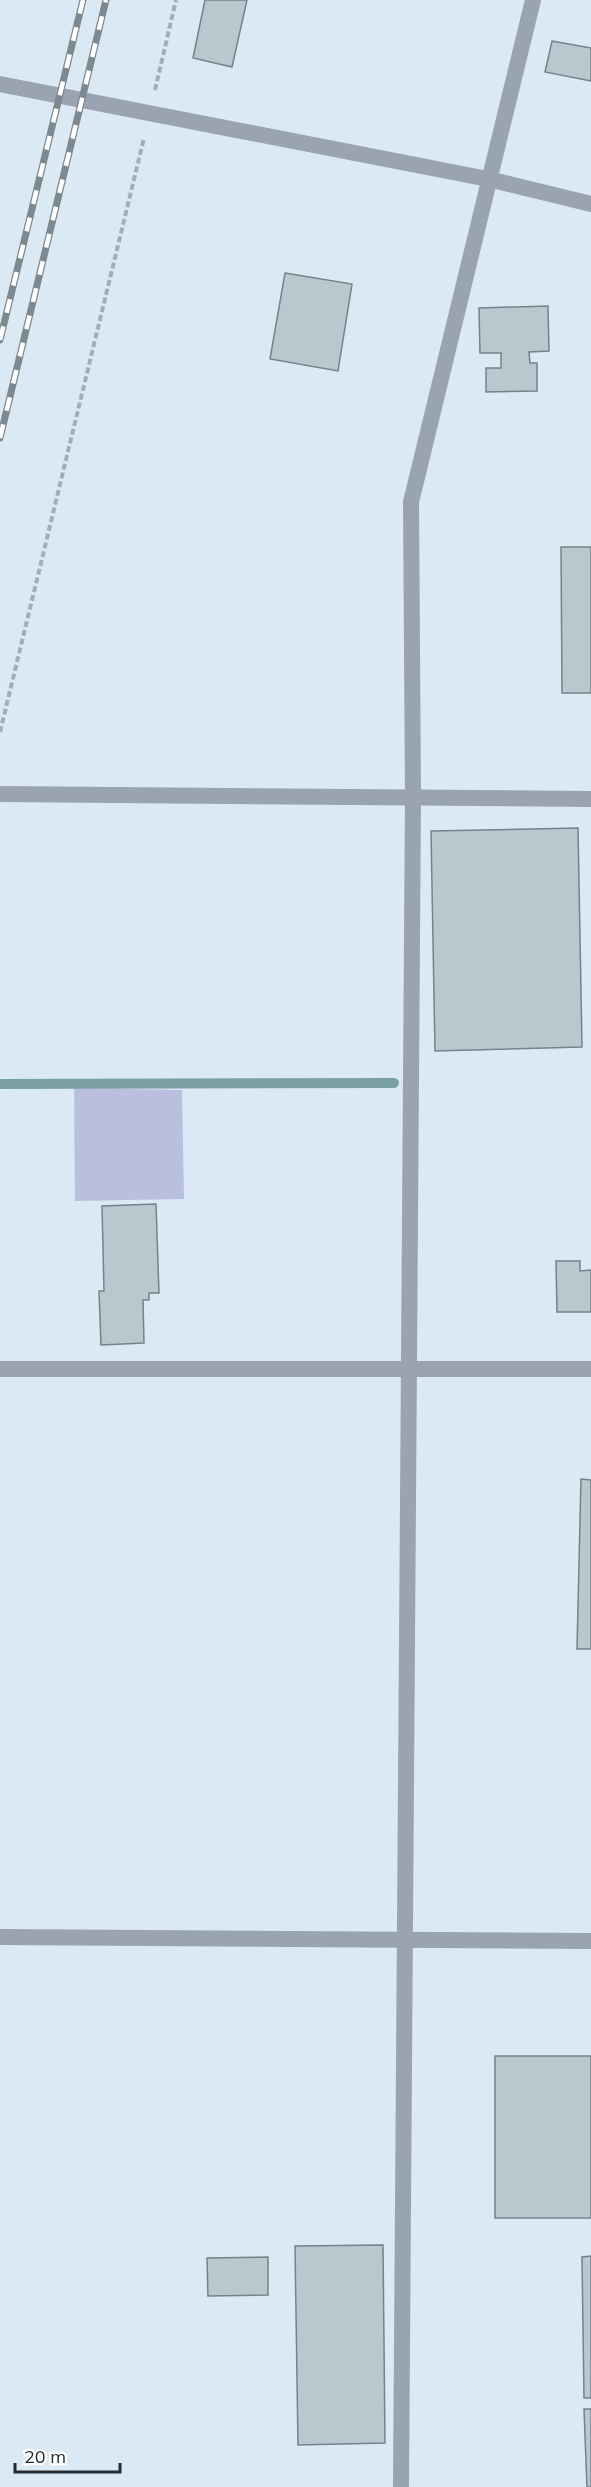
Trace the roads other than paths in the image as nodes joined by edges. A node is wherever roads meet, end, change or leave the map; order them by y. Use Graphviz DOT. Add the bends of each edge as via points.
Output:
graph roads {
  1 [pos="533,0"];
  2 [pos="0,84"];
  3 [pos="488,178"];
  4 [pos="591,204"];
  5 [pos="0,794"];
  6 [pos="414,797"];
  7 [pos="591,799"];
  8 [pos="410,1368"];
  9 [pos="0,1369"];
  10 [pos="591,1369"];
  11 [pos="0,1937"];
  12 [pos="406,1939"];
  13 [pos="591,1941"];
  14 [pos="401,2487"];
  1 -- 3 [label="street"];
  2 -- 3 [label="street"];
  3 -- 4 [label="street"];
  3 -- 6 [label="street" via="411,502"];
  5 -- 6 [label="street"];
  6 -- 7 [label="street"];
  6 -- 8 [label="street"];
  8 -- 9 [label="street"];
  8 -- 10 [label="street"];
  8 -- 12 [label="street"];
  11 -- 12 [label="street"];
  12 -- 13 [label="street"];
  12 -- 14 [label="street"];
}
